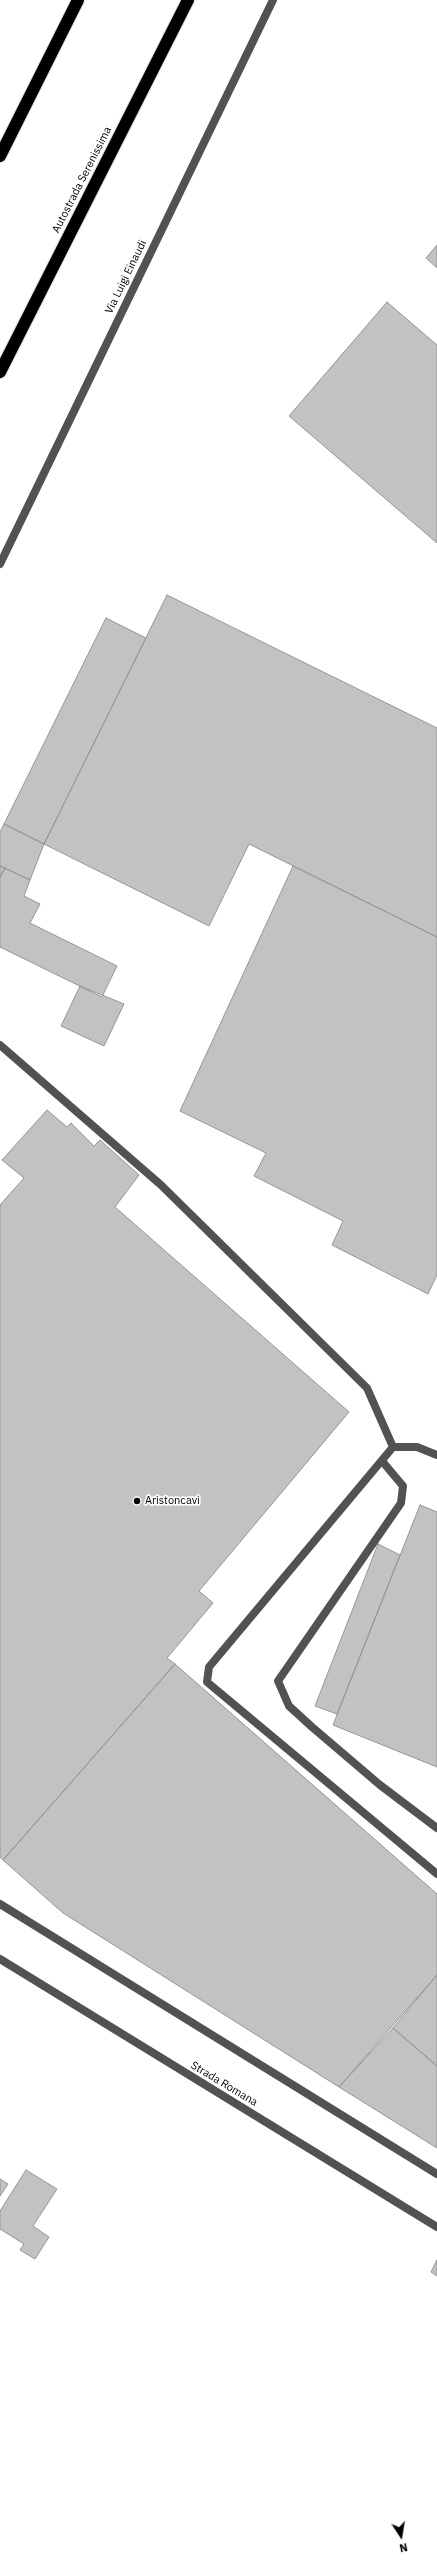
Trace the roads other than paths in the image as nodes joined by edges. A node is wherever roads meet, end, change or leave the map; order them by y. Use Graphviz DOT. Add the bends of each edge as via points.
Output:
graph roads {
  1 [pos="78,0"];
  2 [pos="188,0"];
  3 [pos="273,0"];
  4 [pos="0,156"];
  5 [pos="0,372"];
  6 [pos="0,564"];
  7 [pos="0,1045"];
  8 [pos="394,1448"];
  9 [pos="437,1455"];
  10 [pos="382,1461"];
  11 [pos="437,1828"];
  12 [pos="437,1874"];
  13 [pos="0,1904"];
  14 [pos="0,1959"];
  15 [pos="437,2174"];
  16 [pos="437,2227"];
  1 -- 4 [label="highway"];
  2 -- 5 [label="highway, Autostrada Serenissima"];
  3 -- 6 [label="street, Via Luigi Einaudi"];
  7 -- 8 [label="street" via="161,1185 367,1388"];
  8 -- 9 [label="street" via="417,1447"];
  8 -- 10 [label="street"];
  10 -- 11 [label="street" via="403,1486 401,1503 278,1681 289,1706 380,1785"];
  10 -- 12 [label="street" via="209,1667 207,1682"];
  13 -- 15 [label="street"];
  14 -- 16 [label="street, Strada Romana"];
}
